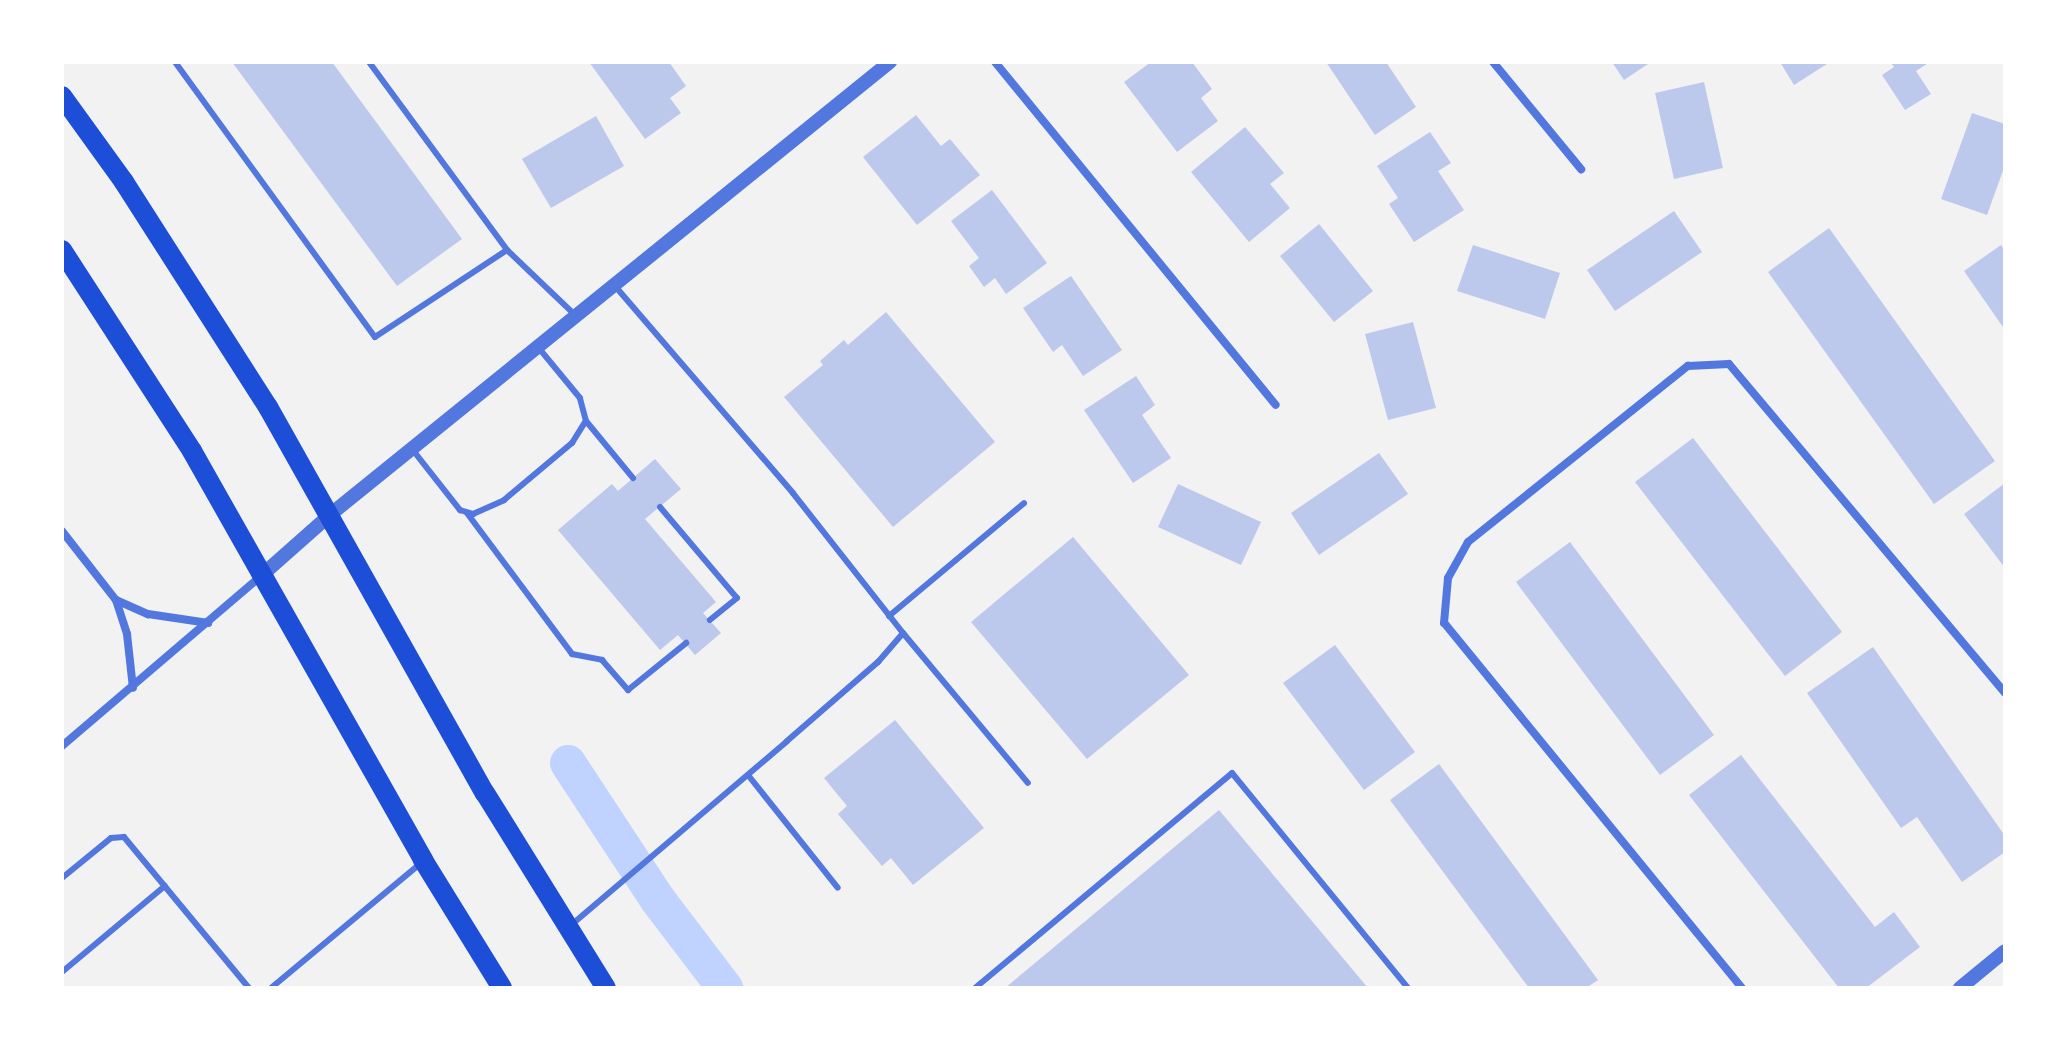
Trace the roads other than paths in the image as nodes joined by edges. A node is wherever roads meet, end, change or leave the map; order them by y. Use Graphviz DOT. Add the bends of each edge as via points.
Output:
graph roads {
  1 [pos="175,62"];
  2 [pos="369,62"];
  3 [pos="890,62"];
  4 [pos="995,62"];
  5 [pos="1493,62"];
  6 [pos="62,96"];
  7 [pos="1581,169"];
  8 [pos="62,250"];
  9 [pos="507,250"];
  10 [pos="614,285"];
  11 [pos="576,316"];
  12 [pos="538,347"];
  13 [pos="1276,405"];
  14 [pos="586,421"];
  15 [pos="412,449"];
  16 [pos="633,478"];
  17 [pos="1024,503"];
  18 [pos="660,507"];
  19 [pos="466,512"];
  20 [pos="331,514"];
  21 [pos="62,531"];
  22 [pos="262,575"];
  23 [pos="116,600"];
  24 [pos="889,616"];
  25 [pos="710,620"];
  26 [pos="208,623"];
  27 [pos="903,633"];
  28 [pos="686,643"];
  29 [pos="133,688"];
  30 [pos="2005,693"];
  31 [pos="62,733"];
  32 [pos="66,744"];
  33 [pos="748,775"];
  34 [pos="1028,783"];
  35 [pos="423,860"];
  36 [pos="62,878"];
  37 [pos="165,886"];
  38 [pos="838,888"];
  39 [pos="574,922"];
  40 [pos="2005,951"];
  41 [pos="62,972"];
  42 [pos="1968,985"];
  43 [pos="249,988"];
  44 [pos="271,988"];
  45 [pos="502,988"];
  46 [pos="606,988"];
  47 [pos="975,988"];
  48 [pos="1408,988"];
  49 [pos="1742,988"];
  1 -- 9 [label="lane" via="375,337"];
  2 -- 9 [label="lane"];
  3 -- 10 [label="street"];
  4 -- 13 [label="street"];
  5 -- 7 [label="street"];
  6 -- 20 [label="main road" via="205,307"];
  8 -- 22 [label="main road" via="192,451"];
  9 -- 11 [label="lane"];
  10 -- 11 [label="street"];
  10 -- 24 [label="lane" via="793,493"];
  11 -- 12 [label="street"];
  12 -- 14 [label="lane" via="580,398"];
  12 -- 15 [label="street"];
  14 -- 16 [label="lane"];
  14 -- 19 [label="lane" via="572,443 504,500"];
  15 -- 19 [label="lane"];
  15 -- 20 [label="street"];
  17 -- 24 [label="lane"];
  18 -- 25 [label="lane" via="737,598"];
  19 -- 28 [label="lane" via="572,654 602,660 628,690"];
  20 -- 22 [label="street"];
  20 -- 39 [label="main road" via="485,793"];
  21 -- 23 [label="street"];
  22 -- 26 [label="street"];
  22 -- 35 [label="main road"];
  23 -- 26 [label="street" via="148,614"];
  23 -- 29 [label="street" via="127,634"];
  24 -- 27 [label="lane"];
  26 -- 29 [label="street"];
  27 -- 33 [label="lane" via="878,662"];
  27 -- 34 [label="lane"];
  29 -- 32 [label="street"];
  30 -- 49 [label="street" via="1729,364 1688,366 1468,542 1448,578 1444,623"];
  31 -- 32 [label="lane"];
  33 -- 38 [label="lane"];
  33 -- 39 [label="lane"];
  35 -- 44 [label="lane"];
  35 -- 45 [label="main road"];
  36 -- 37 [label="lane" via="111,838 124,837"];
  37 -- 41 [label="lane"];
  37 -- 43 [label="lane"];
  39 -- 46 [label="main road"];
  40 -- 42 [label="street"];
  47 -- 48 [label="lane" via="1232,773"];
}
